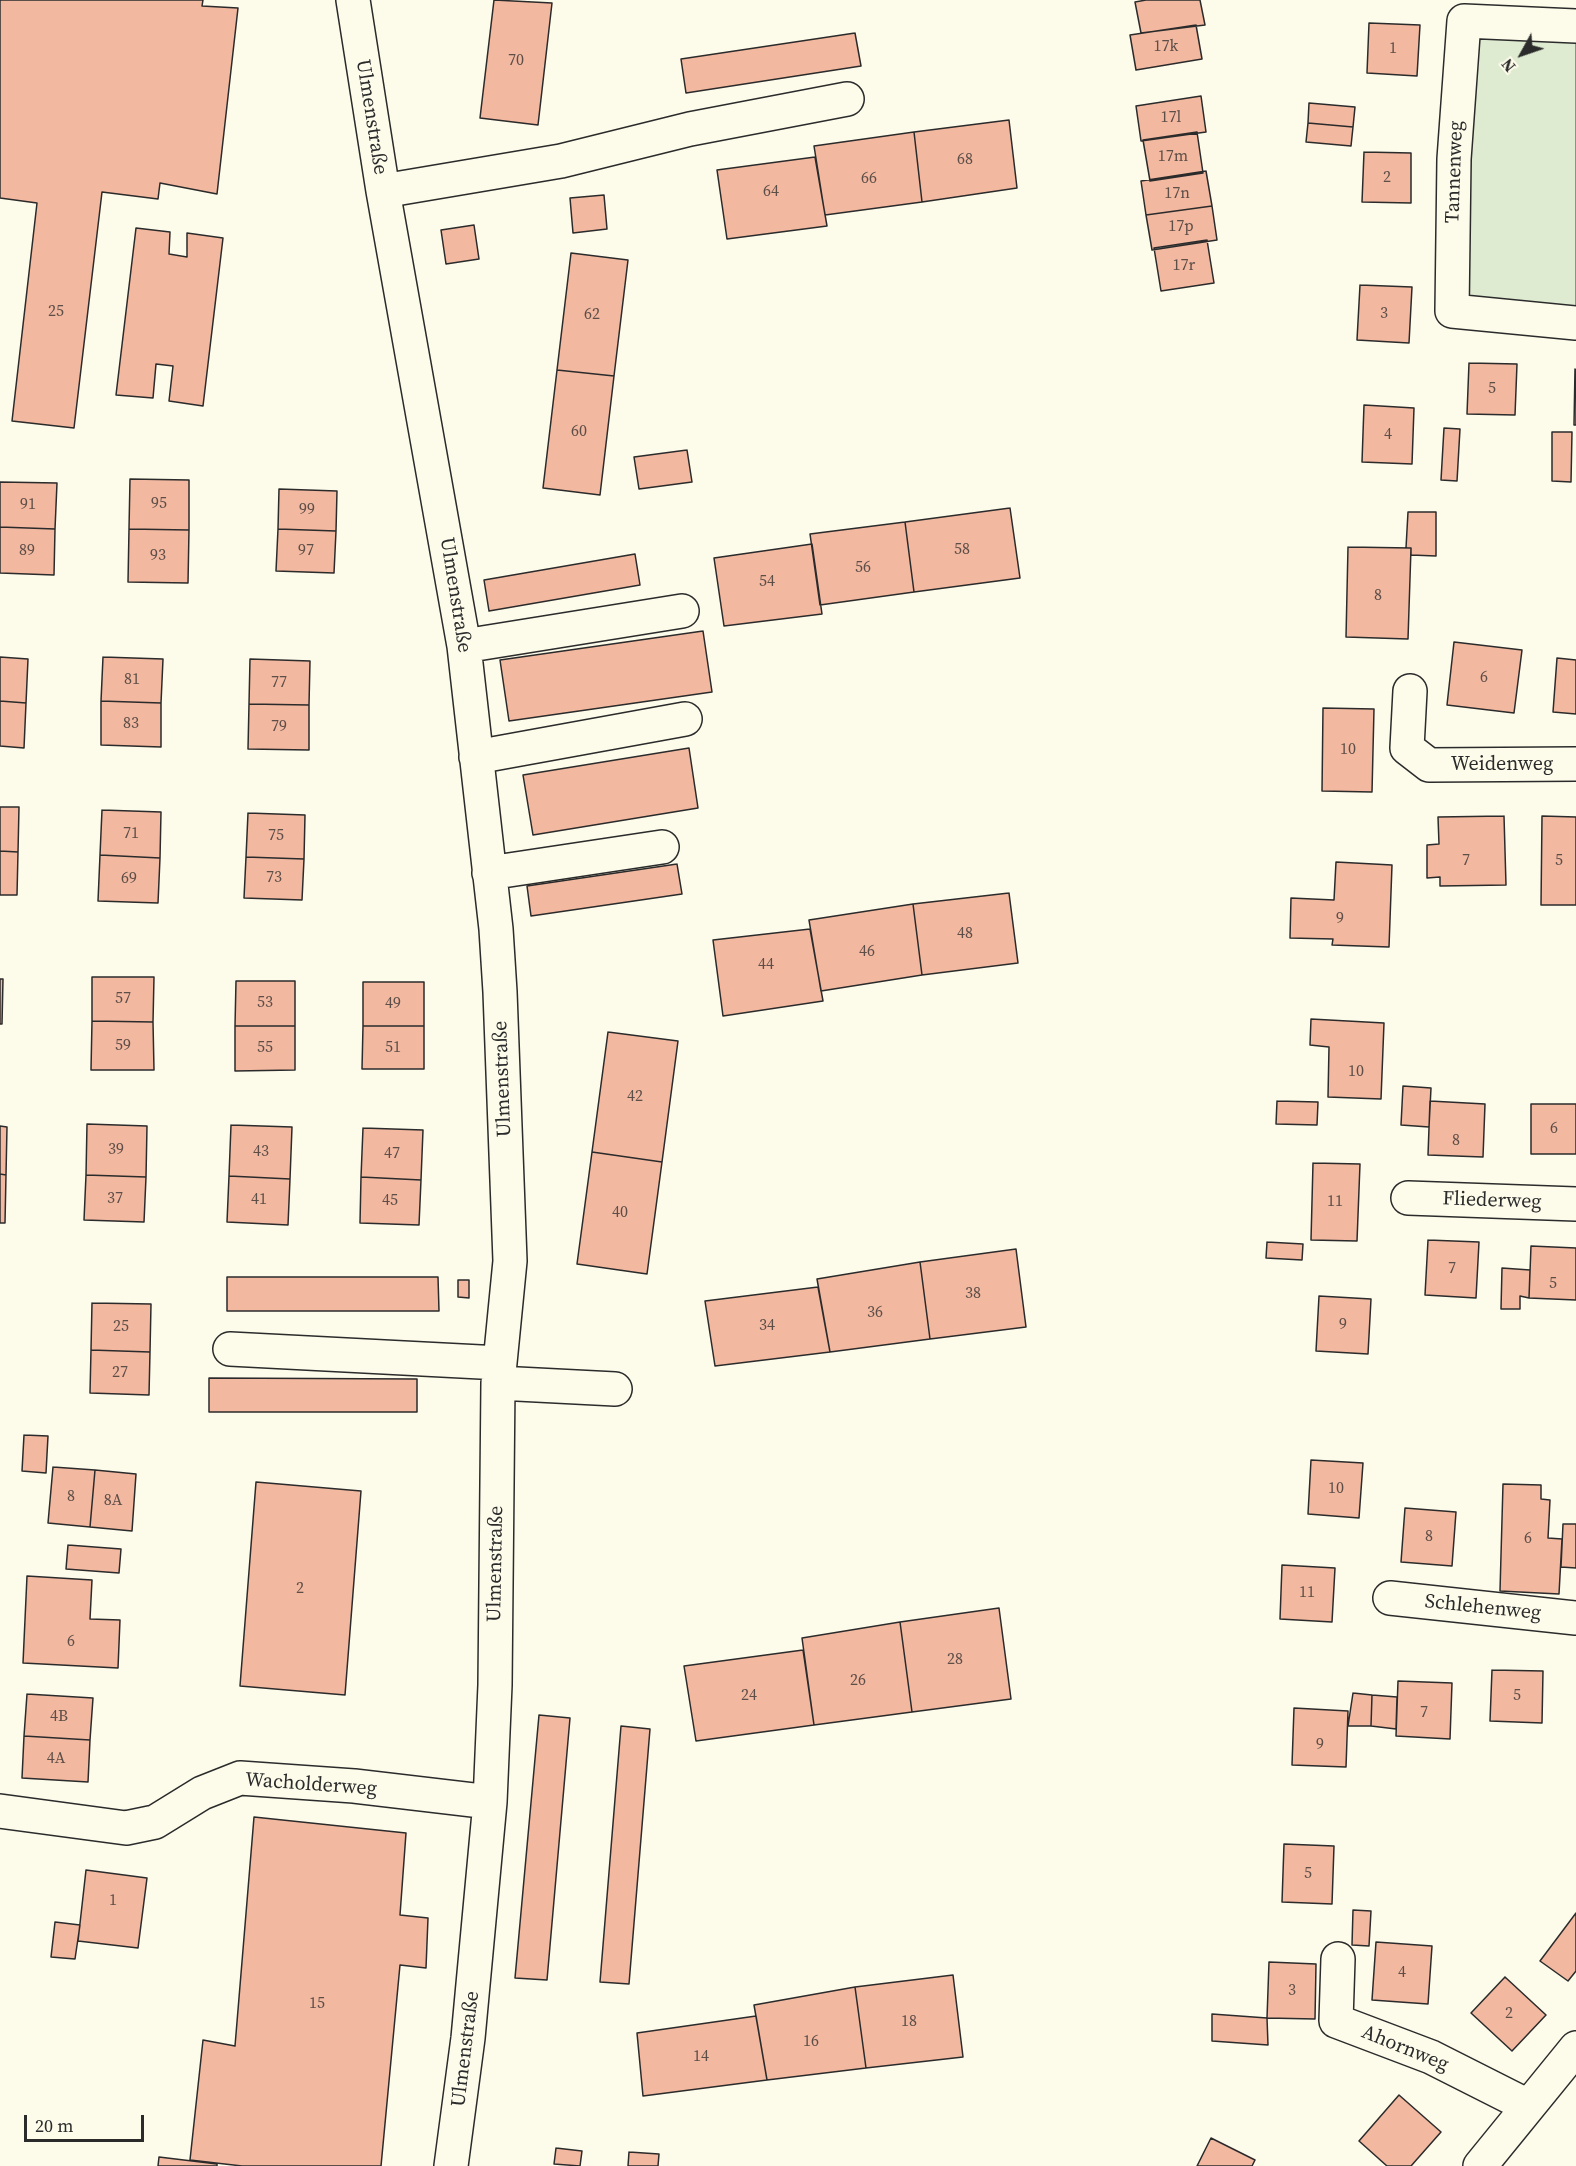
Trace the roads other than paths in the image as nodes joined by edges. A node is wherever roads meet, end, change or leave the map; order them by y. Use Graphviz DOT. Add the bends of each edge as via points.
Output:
graph roads {
  1 [pos="353,0"];
  2 [pos="1576,26"];
  3 [pos="847,99"];
  4 [pos="383,191"];
  5 [pos="1576,323"];
  6 [pos="682,611"];
  7 [pos="464,646"];
  8 [pos="1410,691"];
  9 [pos="685,719"];
  10 [pos="476,757"];
  11 [pos="1576,764"];
  12 [pos="662,847"];
  13 [pos="489,873"];
  14 [pos="1408,1198"];
  15 [pos="1576,1204"];
  16 [pos="230,1349"];
  17 [pos="499,1373"];
  18 [pos="615,1389"];
  19 [pos="1390,1598"];
  20 [pos="1576,1618"];
  21 [pos="490,1802"];
  22 [pos="0,1811"];
  23 [pos="1338,1959"];
  24 [pos="1576,2048"];
  25 [pos="1528,2106"];
  26 [pos="451,2166"];
  27 [pos="1480,2166"];
  1 -- 4 [label="street, Ulmenstraße"];
  2 -- 5 [label="street, Tannenweg" via="1464,21 1454,159 1452,311"];
  3 -- 4 [label="street" via="690,129 561,161"];
  4 -- 7 [label="street, Ulmenstraße"];
  6 -- 7 [label="street"];
  7 -- 10 [label="street, Ulmenstraße"];
  8 -- 11 [label="street, Weidenweg" via="1407,748 1429,765"];
  9 -- 10 [label="street"];
  10 -- 13 [label="street, Ulmenstraße"];
  12 -- 13 [label="street"];
  13 -- 17 [label="street, Ulmenstraße" via="500,992 510,1261"];
  14 -- 15 [label="street, Fliederweg"];
  16 -- 17 [label="street"];
  17 -- 18 [label="street"];
  17 -- 21 [label="street, Ulmenstraße"];
  19 -- 20 [label="street, Schlehenweg"];
  21 -- 22 [label="street, Wacholderweg" via="240,1778 202,1793 155,1822 126,1827"];
  21 -- 26 [label="street, Ulmenstraße" via="468,2038"];
  23 -- 25 [label="street, Ahornweg" via="1336,2021 1431,2057"];
  24 -- 25 [label="street"];
  25 -- 27 [label="street"];
}
